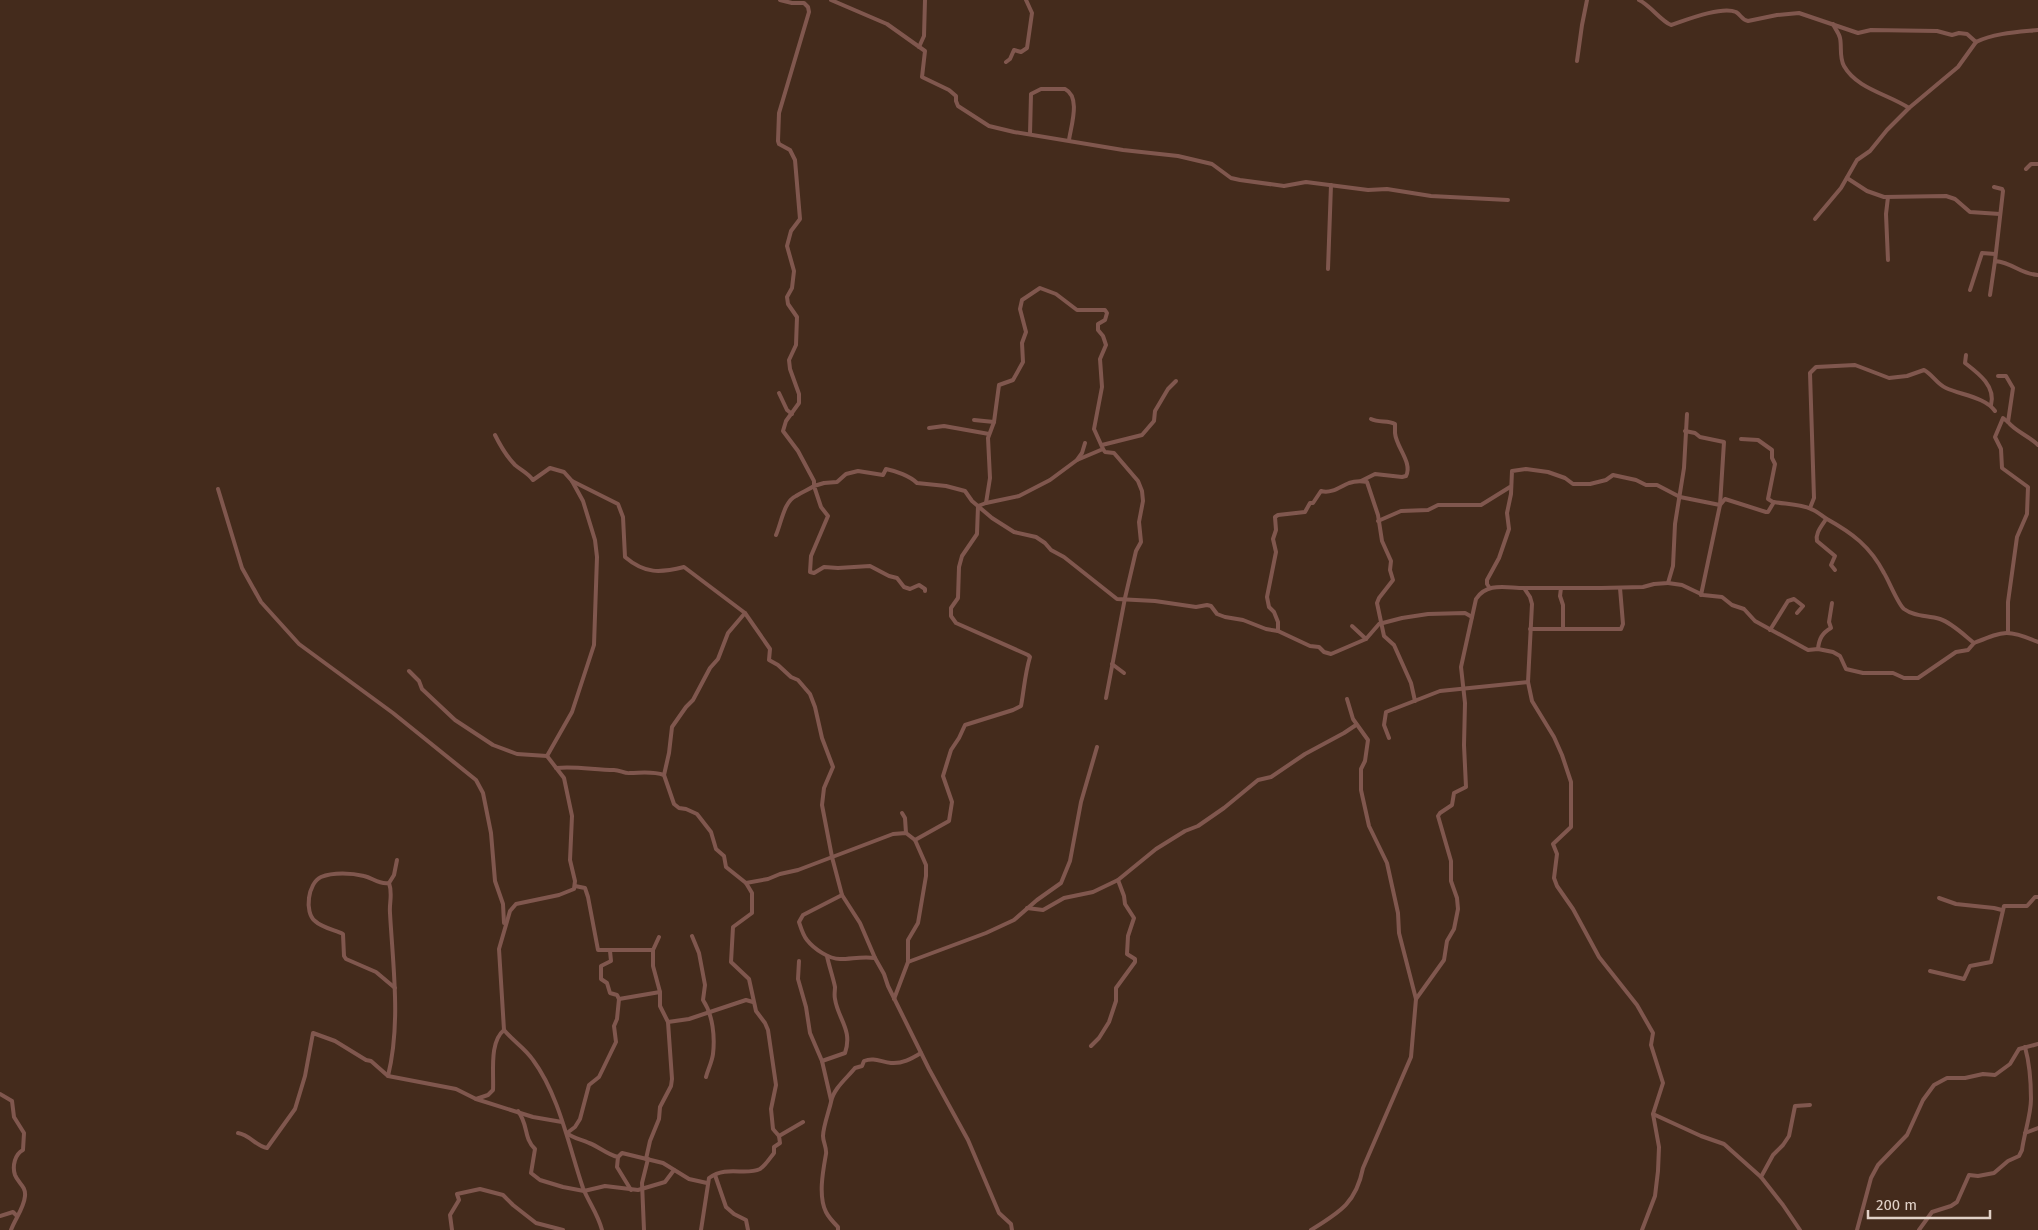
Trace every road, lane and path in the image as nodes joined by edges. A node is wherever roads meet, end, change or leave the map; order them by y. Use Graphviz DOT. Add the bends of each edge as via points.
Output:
graph roads {
  1 [pos="780,0"];
  2 [pos="803,0"];
  3 [pos="832,0"];
  4 [pos="925,0"];
  5 [pos="1026,0"];
  6 [pos="1587,0"];
  7 [pos="1639,0"];
  8 [pos="798,2"];
  9 [pos="1833,24"];
  10 [pos="2038,30"];
  11 [pos="1976,42"];
  12 [pos="919,47"];
  13 [pos="1578,60"];
  14 [pos="1006,62"];
  15 [pos="1909,108"];
  16 [pos="1030,134"];
  17 [pos="1069,140"];
  18 [pos="2038,164"];
  19 [pos="2026,168"];
  20 [pos="1847,178"];
  21 [pos="1331,185"];
  22 [pos="1994,187"];
  23 [pos="1888,197"];
  24 [pos="1508,200"];
  25 [pos="2000,214"];
  26 [pos="1815,219"];
  27 [pos="1995,254"];
  28 [pos="1888,260"];
  29 [pos="1995,261"];
  30 [pos="1328,269"];
  31 [pos="2038,275"];
  32 [pos="1970,290"];
  33 [pos="1990,295"];
  34 [pos="1966,355"];
  35 [pos="1998,376"];
  36 [pos="1176,381"];
  37 [pos="779,393"];
  38 [pos="1991,405"];
  39 [pos="1995,411"];
  40 [pos="792,414"];
  41 [pos="1687,414"];
  42 [pos="1371,419"];
  43 [pos="974,420"];
  44 [pos="994,422"];
  45 [pos="2008,422"];
  46 [pos="929,428"];
  47 [pos="1685,431"];
  48 [pos="989,434"];
  49 [pos="495,435"];
  50 [pos="1741,439"];
  51 [pos="1085,443"];
  52 [pos="2038,445"];
  53 [pos="1103,447"];
  54 [pos="1077,460"];
  55 [pos="572,481"];
  56 [pos="1361,481"];
  57 [pos="814,486"];
  58 [pos="1510,487"];
  59 [pos="218,489"];
  60 [pos="1680,497"];
  61 [pos="1773,502"];
  62 [pos="986,503"];
  63 [pos="1720,505"];
  64 [pos="978,506"];
  65 [pos="1810,508"];
  66 [pos="1826,519"];
  67 [pos="1378,521"];
  68 [pos="776,535"];
  69 [pos="1835,570"];
  70 [pos="1668,583"];
  71 [pos="1489,587"];
  72 [pos="1524,588"];
  73 [pos="1560,588"];
  74 [pos="1620,588"];
  75 [pos="925,592"];
  76 [pos="1701,595"];
  77 [pos="1125,598"];
  78 [pos="1832,603"];
  79 [pos="745,613"];
  80 [pos="1798,613"];
  81 [pos="1472,617"];
  82 [pos="1381,623"];
  83 [pos="1352,626"];
  84 [pos="1530,629"];
  85 [pos="1563,629"];
  86 [pos="1770,630"];
  87 [pos="1278,631"];
  88 [pos="2008,632"];
  89 [pos="1366,639"];
  90 [pos="2038,642"];
  91 [pos="1974,643"];
  92 [pos="1818,649"];
  93 [pos="1112,664"];
  94 [pos="410,671"];
  95 [pos="1124,673"];
  96 [pos="1528,682"];
  97 [pos="1463,689"];
  98 [pos="1106,698"];
  99 [pos="1347,699"];
  100 [pos="1416,701"];
  101 [pos="1356,724"];
  102 [pos="1388,738"];
  103 [pos="1097,747"];
  104 [pos="547,756"];
  105 [pos="556,768"];
  106 [pos="664,775"];
  107 [pos="902,813"];
  108 [pos="906,833"];
  109 [pos="915,840"];
  110 [pos="832,857"];
  111 [pos="397,860"];
  112 [pos="1118,880"];
  113 [pos="746,882"];
  114 [pos="389,883"];
  115 [pos="575,886"];
  116 [pos="842,895"];
  117 [pos="2038,897"];
  118 [pos="1939,898"];
  119 [pos="1028,908"];
  120 [pos="2002,910"];
  121 [pos="505,928"];
  122 [pos="692,936"];
  123 [pos="659,937"];
  124 [pos="653,950"];
  125 [pos="610,951"];
  126 [pos="826,956"];
  127 [pos="875,958"];
  128 [pos="799,961"];
  129 [pos="908,962"];
  130 [pos="1930,971"];
  131 [pos="395,988"];
  132 [pos="660,992"];
  133 [pos="619,999"];
  134 [pos="894,999"];
  135 [pos="1416,999"];
  136 [pos="754,1004"];
  137 [pos="709,1012"];
  138 [pos="668,1022"];
  139 [pos="504,1030"];
  140 [pos="2038,1044"];
  141 [pos="1090,1046"];
  142 [pos="2025,1047"];
  143 [pos="921,1053"];
  144 [pos="822,1060"];
  145 [pos="388,1076"];
  146 [pos="706,1077"];
  147 [pos="0,1094"];
  148 [pos="476,1099"];
  149 [pos="831,1100"];
  150 [pos="1810,1105"];
  151 [pos="518,1112"];
  152 [pos="1653,1114"];
  153 [pos="562,1122"];
  154 [pos="803,1122"];
  155 [pos="2038,1128"];
  156 [pos="238,1133"];
  157 [pos="567,1133"];
  158 [pos="2025,1133"];
  159 [pos="779,1136"];
  160 [pos="618,1156"];
  161 [pos="647,1159"];
  162 [pos="674,1170"];
  163 [pos="715,1174"];
  164 [pos="1761,1177"];
  165 [pos="707,1184"];
  166 [pos="643,1189"];
  167 [pos="631,1190"];
  168 [pos="584,1191"];
  169 [pos="0,1216"];
  170 [pos="17,1216"];
  171 [pos="12,1230"];
  172 [pos="452,1230"];
  173 [pos="563,1230"];
  174 [pos="602,1230"];
  175 [pos="644,1230"];
  176 [pos="701,1230"];
  177 [pos="748,1230"];
  178 [pos="838,1230"];
  179 [pos="1012,1230"];
  180 [pos="1311,1230"];
  181 [pos="1642,1230"];
  182 [pos="1800,1230"];
  183 [pos="1857,1230"];
  184 [pos="1919,1230"];
  1 -- 8 [label="street"];
  2 -- 8 [label="street"];
  3 -- 12 [label="street" via="887,24"];
  4 -- 12 [label="street" via="924,36"];
  5 -- 14 [label="street" via="1032,13 1027,48 1021,52 1014,50"];
  6 -- 13 [label="street"];
  7 -- 9 [label="street" via="1671,25 1696,16 1728,12 1736,12 1745,20 1799,13"];
  8 -- 40 [label="street" via="804,3 809,12 779,113 778,141 790,150 795,160 800,220 791,231 787,246 794,271 787,297 797,317 796,345 789,360 799,404"];
  9 -- 11 [label="street" via="1858,33 1912,29 1952,35 1960,33 1967,34"];
  9 -- 15 [label="street" via="1840,38 1842,60 1853,78"];
  10 -- 11 [label="street" via="2001,34"];
  11 -- 15 [label="street" via="1958,68"];
  12 -- 16 [label="street" via="925,51 922,78 949,90 956,96 958,106 989,126"];
  15 -- 20 [label="street" via="1870,151 1857,160"];
  16 -- 17 [label="street"];
  16 -- 17 [label="street" via="1031,94 1040,89 1065,90 1073,97 1074,104"];
  17 -- 21 [label="street" via="1178,156 1212,164 1231,178 1240,180 1284,186 1306,182"];
  18 -- 19 [label="street"];
  20 -- 23 [label="street"];
  20 -- 26 [label="street"];
  21 -- 24 [label="street" via="1431,196"];
  21 -- 30 [label="street"];
  22 -- 25 [label="street" via="2003,190"];
  23 -- 25 [label="street" via="1946,196 1970,212"];
  23 -- 28 [label="street"];
  25 -- 27 [label="street"];
  27 -- 29 [label="street"];
  27 -- 32 [label="street" via="1982,253"];
  29 -- 31 [label="street" via="2010,264 2023,273"];
  29 -- 33 [label="street"];
  34 -- 38 [label="street" via="1965,363 1983,377 1992,392"];
  35 -- 45 [label="street" via="2006,376 2013,388"];
  36 -- 53 [label="street" via="1155,411 1154,421 1142,435"];
  37 -- 40 [label="street"];
  38 -- 39 [label="street"];
  38 -- 65 [label="street" via="1946,388 1924,370 1889,378 1855,365 1816,367 1810,374 1814,498"];
  40 -- 57 [label="street" via="783,432 804,462"];
  41 -- 47 [label="street"];
  42 -- 56 [label="street" via="1395,424 1408,473 1402,477 1375,474"];
  43 -- 44 [label="street"];
  44 -- 48 [label="street"];
  44 -- 53 [label="street" via="999,385 1013,380 1024,358 1022,342 1026,332 1020,309 1022,300 1040,288 1056,294 1077,310 1105,310 1107,313 1105,320 1098,324 1106,345 1100,359 1102,387 1094,429"];
  45 -- 52 [label="street" via="2013,429 2029,436"];
  45 -- 88 [label="street" via="2003,418 1995,436 2001,449 2002,468 2028,487 2027,514 2017,537 2008,602"];
  46 -- 48 [label="street" via="944,426"];
  47 -- 60 [label="street"];
  47 -- 63 [label="street" via="1724,442"];
  48 -- 62 [label="street" via="990,478"];
  49 -- 55 [label="street" via="516,466 533,480 550,468 564,472"];
  50 -- 61 [label="street" via="1758,440 1772,450 1775,464 1768,499"];
  51 -- 54 [label="street"];
  53 -- 54 [label="street"];
  53 -- 77 [label="street" via="1105,452 1114,453 1129,468 1142,491 1141,542"];
  54 -- 62 [label="street" via="1050,480 1019,496"];
  55 -- 79 [label="street" via="618,504 623,517 625,557 633,564 664,572 686,567"];
  55 -- 104 [label="street" via="583,501 595,540 594,645 572,712"];
  56 -- 67 [label="street" via="1367,482"];
  56 -- 87 [label="street" via="1350,482 1340,489 1322,491 1305,512 1275,517 1273,539 1276,552 1267,597 1278,622"];
  57 -- 64 [label="street" via="837,482 846,474 858,471 883,475 889,469 917,483 965,491"];
  57 -- 68 [label="street" via="794,496"];
  57 -- 75 [label="street" via="828,516 811,556 810,572 824,567 870,566 897,578 904,587 910,589 919,585 925,588"];
  58 -- 60 [label="street" via="1512,471 1526,469 1548,472 1573,484 1590,484 1613,475 1646,485 1657,484"];
  58 -- 67 [label="street" via="1481,505 1438,505 1428,510 1402,512"];
  58 -- 71 [label="street" via="1509,529 1487,580"];
  59 -- 121 [label="street" via="242,568 261,602 299,644 394,713 476,780 483,793 491,833 495,881 503,904"];
  60 -- 63 [label="street"];
  60 -- 70 [label="street" via="1673,566"];
  61 -- 63 [label="street" via="1768,512 1724,499"];
  61 -- 65 [label="street"];
  62 -- 64 [label="street"];
  63 -- 76 [label="street"];
  64 -- 77 [label="street" via="1014,532 1036,537 1045,543 1116,599"];
  64 -- 109 [label="street" via="978,534 962,556 958,598 951,608 951,616 956,623 1028,654 1027,678 1021,706 965,725 951,750 943,776 952,802 949,821"];
  65 -- 66 [label="street"];
  66 -- 69 [label="street" via="1816,539 1835,556 1831,565"];
  66 -- 91 [label="street" via="1856,537 1870,552 1902,608 1941,620"];
  67 -- 82 [label="street" via="1382,542 1391,561 1392,576 1377,603"];
  70 -- 74 [label="street"];
  70 -- 76 [label="street" via="1682,585"];
  71 -- 72 [label="street"];
  71 -- 81 [label="street" via="1476,599"];
  72 -- 73 [label="street"];
  72 -- 84 [label="street" via="1532,604"];
  73 -- 74 [label="street"];
  73 -- 85 [label="street"];
  74 -- 85 [label="street" via="1621,629"];
  76 -- 86 [label="street" via="1722,597 1744,609"];
  77 -- 87 [label="street" via="1196,607 1207,605 1225,617"];
  77 -- 93 [label="street"];
  78 -- 92 [label="street" via="1831,628 1820,638"];
  79 -- 106 [label="street" via="728,633 718,659 672,727"];
  79 -- 110 [label="street" via="770,649 769,660 798,680 810,694 815,707 833,767 824,788 822,805"];
  80 -- 86 [label="street" via="1803,606 1794,599 1788,601"];
  81 -- 82 [label="street" via="1465,612 1428,614"];
  81 -- 97 [label="street" via="1461,667"];
  82 -- 89 [label="street"];
  82 -- 100 [label="street" via="1384,636 1394,646 1411,683"];
  83 -- 89 [label="street"];
  84 -- 85 [label="street"];
  84 -- 96 [label="street"];
  86 -- 92 [label="street" via="1808,650"];
  87 -- 89 [label="street" via="1331,654"];
  88 -- 90 [label="street"];
  88 -- 91 [label="street"];
  91 -- 92 [label="street" via="1968,650 1956,652 1918,678 1846,669 1840,656"];
  93 -- 95 [label="street"];
  93 -- 98 [label="street"];
  94 -- 104 [label="street" via="422,689 479,737 517,754"];
  96 -- 97 [label="street"];
  96 -- 152 [label="street" via="1532,701 1554,738 1571,782 1571,828 1553,844 1556,854 1554,878 1599,957 1637,1005 1653,1033 1651,1045 1663,1083"];
  97 -- 100 [label="street" via="1440,691"];
  97 -- 135 [label="street" via="1466,787 1454,793 1452,806 1438,816 1452,861 1451,881 1458,898 1458,909 1444,960"];
  99 -- 101 [label="street"];
  100 -- 102 [label="street" via="1386,712 1384,725"];
  101 -- 112 [label="street" via="1271,777 1258,780 1198,826 1156,849"];
  101 -- 135 [label="street" via="1368,740 1361,769 1361,790 1369,826 1387,863 1398,913 1398,933"];
  103 -- 119 [label="street" via="1081,802 1070,861 1061,883"];
  104 -- 105 [label="street"];
  105 -- 106 [label="street"];
  105 -- 115 [label="street" via="564,778 572,816 570,860"];
  106 -- 113 [label="street" via="674,804 697,814 710,832 716,849 724,856 726,867"];
  107 -- 108 [label="street"];
  108 -- 109 [label="street"];
  108 -- 110 [label="street" via="893,834"];
  109 -- 129 [label="street" via="926,865 926,876 918,923 908,940"];
  110 -- 113 [label="street" via="768,879"];
  110 -- 116 [label="street"];
  111 -- 114 [label="street"];
  112 -- 119 [label="street" via="1093,892 1064,898 1043,910"];
  112 -- 141 [label="street" via="1125,904 1134,918 1127,954 1135,962 1116,988 1116,1001 1108,1022"];
  113 -- 136 [label="street" via="752,893 752,913 732,927 731,962 749,979"];
  114 -- 131 [label="street"];
  114 -- 131 [label="street" via="355,874 323,876 311,889 308,904 316,923 342,934 346,959 376,972"];
  115 -- 121 [label="street" via="559,895 516,904 510,911"];
  115 -- 125 [label="street" via="585,888 598,950"];
  116 -- 126 [label="street" via="803,914 799,922 807,940"];
  116 -- 127 [label="street" via="860,923"];
  117 -- 120 [label="street" via="2027,906 2009,905"];
  118 -- 120 [label="street" via="1956,904"];
  119 -- 129 [label="street" via="1014,920 986,933"];
  120 -- 130 [label="street" via="1991,962 1970,966 1964,979"];
  121 -- 139 [label="street" via="499,956"];
  122 -- 137 [label="street" via="705,985 703,1000"];
  123 -- 124 [label="street"];
  124 -- 125 [label="street"];
  124 -- 132 [label="street" via="653,966"];
  125 -- 133 [label="street" via="611,961 601,966 601,979"];
  126 -- 127 [label="street"];
  126 -- 144 [label="street" via="836,1004 846,1028 847,1046 845,1052"];
  127 -- 134 [label="street"];
  128 -- 144 [label="street" via="798,979 810,1034"];
  129 -- 134 [label="street"];
  131 -- 145 [label="street" via="394,1055"];
  132 -- 133 [label="street"];
  132 -- 138 [label="street" via="660,1006"];
  133 -- 157 [label="street" via="614,1026 616,1042 599,1077 589,1085 576,1127"];
  134 -- 143 [label="street"];
  135 -- 180 [label="street" via="1412,1057 1363,1168 1360,1184 1350,1201"];
  136 -- 137 [label="street" via="752,1000 746,1000"];
  136 -- 159 [label="street" via="768,1030 776,1085 770,1109 773,1130"];
  137 -- 138 [label="street" via="689,1020"];
  137 -- 146 [label="street" via="713,1053"];
  138 -- 161 [label="street" via="671,1086 660,1106"];
  139 -- 148 [label="street" via="495,1050 493,1090"];
  139 -- 153 [label="street" via="534,1061"];
  140 -- 142 [label="street"];
  142 -- 158 [label="street" via="2031,1069 2031,1100"];
  142 -- 183 [label="street" via="2019,1049 2010,1064 1995,1075 1948,1078 1934,1085 1923,1100 1907,1135 1878,1165 1871,1178"];
  143 -- 149 [label="street" via="906,1062 864,1060 862,1066 854,1068 840,1082"];
  143 -- 179 [label="street" via="968,1140 999,1213 1011,1224"];
  144 -- 149 [label="street"];
  145 -- 148 [label="street" via="456,1090"];
  145 -- 156 [label="street" via="371,1061 313,1033 295,1109 268,1148"];
  147 -- 170 [label="street" via="12,1101 14,1117 24,1133 23,1150 16,1157 14,1169 26,1194"];
  148 -- 151 [label="street"];
  149 -- 178 [label="street" via="823,1135 827,1153 822,1193 825,1210"];
  150 -- 164 [label="street" via="1796,1106 1789,1136"];
  151 -- 153 [label="street"];
  151 -- 168 [label="street" via="524,1120 527,1141 535,1149 531,1174 540,1180"];
  152 -- 164 [label="street" via="1724,1144"];
  152 -- 181 [label="street" via="1659,1147 1658,1170 1655,1196"];
  153 -- 157 [label="street"];
  154 -- 159 [label="street"];
  155 -- 158 [label="street"];
  157 -- 160 [label="street" via="605,1153"];
  157 -- 168 [label="street"];
  158 -- 184 [label="street" via="2019,1156 1994,1173 1969,1175 1957,1202 1932,1212"];
  159 -- 163 [label="street" via="780,1143 759,1170"];
  160 -- 161 [label="street" via="622,1153"];
  160 -- 167 [label="street" via="617,1167"];
  161 -- 162 [label="street"];
  161 -- 166 [label="street"];
  162 -- 165 [label="street" via="689,1180"];
  162 -- 166 [label="street" via="665,1182"];
  163 -- 165 [label="street"];
  163 -- 177 [label="street" via="726,1207 746,1220"];
  164 -- 182 [label="street"];
  165 -- 176 [label="street"];
  166 -- 167 [label="street"];
  166 -- 175 [label="street"];
  167 -- 168 [label="street" via="605,1186"];
  168 -- 174 [label="street" via="598,1213"];
  169 -- 170 [label="street" via="13,1212"];
  170 -- 171 [label="street"];
  172 -- 173 [label="street" via="450,1216 459,1200 457,1194 480,1189 503,1195 536,1223"];
}
